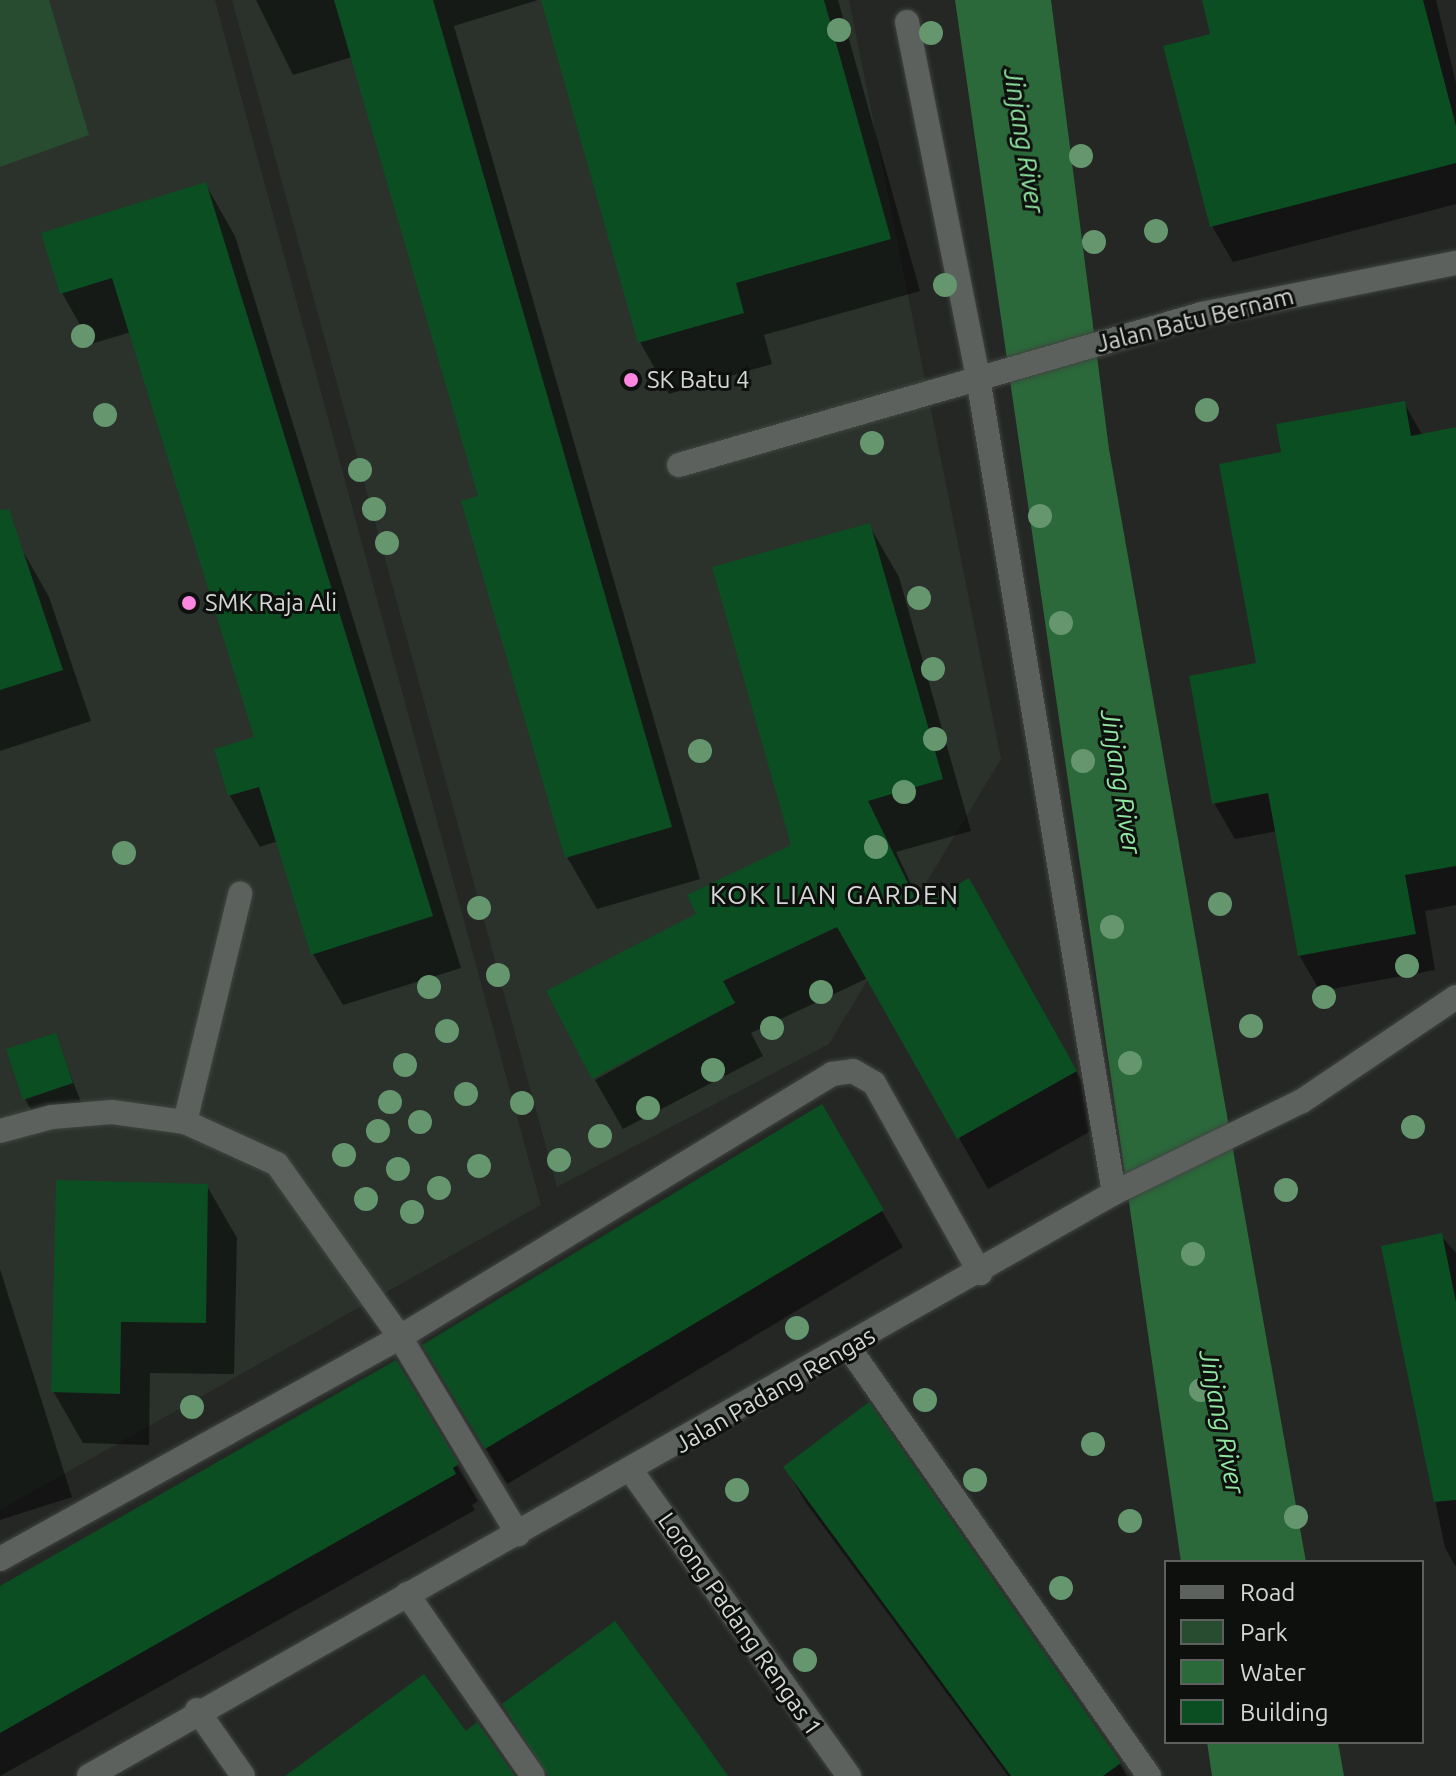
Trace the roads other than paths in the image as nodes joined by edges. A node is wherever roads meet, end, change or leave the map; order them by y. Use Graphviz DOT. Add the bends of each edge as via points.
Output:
graph roads {
  1 [pos="907,22"];
  2 [pos="1456,263"];
  3 [pos="978,378"];
  4 [pos="679,465"];
  5 [pos="240,894"];
  6 [pos="1456,997"];
  7 [pos="185,1122"];
  8 [pos="0,1131"];
  9 [pos="1119,1192"];
  10 [pos="980,1273"];
  11 [pos="400,1337"];
  12 [pos="849,1348"];
  13 [pos="632,1472"];
  14 [pos="518,1534"];
  15 [pos="0,1559"];
  16 [pos="407,1594"];
  17 [pos="197,1710"];
  18 [pos="89,1776"];
  19 [pos="243,1776"];
  20 [pos="533,1776"];
  21 [pos="849,1776"];
  22 [pos="1149,1776"];
  1 -- 3 [label="street"];
  2 -- 3 [label="street, Jalan Batu Bernam" via="1202,314"];
  3 -- 4 [label="street, Jalan Batu Bernam"];
  3 -- 9 [label="street"];
  5 -- 7 [label="street"];
  6 -- 9 [label="street, Jalan Padang Rengas" via="1302,1101"];
  7 -- 8 [label="street" via="112,1112 52,1117"];
  7 -- 11 [label="street" via="277,1164"];
  9 -- 10 [label="street, Jalan Padang Rengas"];
  10 -- 11 [label="street" via="874,1083 853,1071 832,1074"];
  10 -- 12 [label="street, Jalan Padang Rengas"];
  11 -- 14 [label="street"];
  11 -- 15 [label="street"];
  12 -- 13 [label="street, Jalan Padang Rengas"];
  12 -- 22 [label="street"];
  13 -- 14 [label="street, Jalan Padang Rengas"];
  13 -- 21 [label="street, Lorong Padang Rengas 1"];
  14 -- 16 [label="street, Jalan Padang Rengas"];
  16 -- 17 [label="street, Jalan Padang Rengas"];
  16 -- 20 [label="street"];
  17 -- 18 [label="street, Jalan Padang Rengas"];
  17 -- 19 [label="street"];
}
